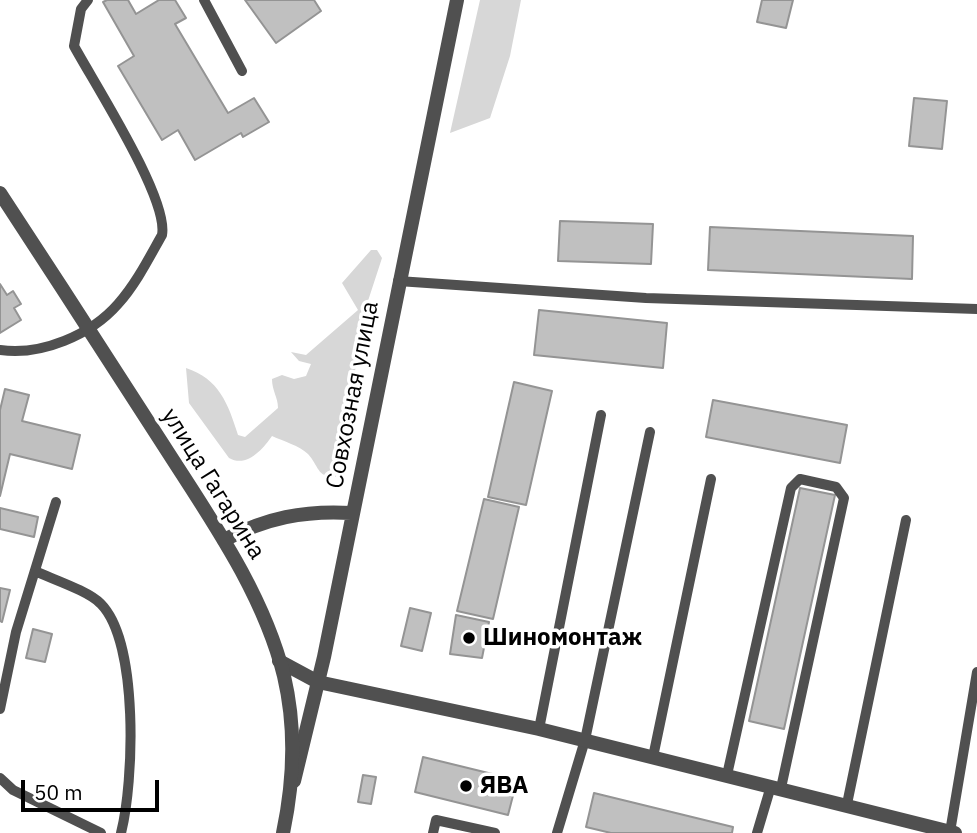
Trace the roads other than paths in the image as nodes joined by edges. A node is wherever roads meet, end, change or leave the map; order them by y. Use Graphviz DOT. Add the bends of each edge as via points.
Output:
graph roads {
  1 [pos="88,0"];
  2 [pos="204,0"];
  3 [pos="457,0"];
  4 [pos="242,71"];
  5 [pos="0,193"];
  6 [pos="398,281"];
  7 [pos="977,309"];
  8 [pos="88,327"];
  9 [pos="0,350"];
  10 [pos="601,415"];
  11 [pos="650,432"];
  12 [pos="711,479"];
  13 [pos="56,502"];
  14 [pos="352,513"];
  15 [pos="906,520"];
  16 [pos="224,540"];
  17 [pos="35,571"];
  18 [pos="279,662"];
  19 [pos="977,672"];
  20 [pos="318,682"];
  21 [pos="0,709"];
  22 [pos="539,729"];
  23 [pos="585,740"];
  24 [pos="653,757"];
  25 [pos="727,775"];
  26 [pos="0,778"];
  27 [pos="776,787"];
  28 [pos="290,799"];
  29 [pos="847,804"];
  30 [pos="952,832"];
  31 [pos="101,833"];
  32 [pos="121,833"];
  33 [pos="283,833"];
  34 [pos="433,833"];
  35 [pos="495,833"];
  36 [pos="557,833"];
  37 [pos="757,833"];
  1 -- 8 [label="lane" via="81,9 74,46 143,171 165,223 118,305"];
  2 -- 4 [label="lane"];
  3 -- 6 [label="street, Совхозная улица"];
  5 -- 8 [label="street, улица Гагарина"];
  6 -- 7 [label="lane" via="646,298"];
  6 -- 14 [label="street, Совхозная улица"];
  8 -- 9 [label="lane" via="59,343 13,352"];
  8 -- 16 [label="street, улица Гагарина"];
  10 -- 22 [label="lane"];
  11 -- 23 [label="lane"];
  12 -- 24 [label="lane"];
  13 -- 17 [label="lane"];
  14 -- 16 [label="street" via="312,512 267,520"];
  14 -- 20 [label="street, Совхозная улица"];
  15 -- 29 [label="lane"];
  16 -- 18 [label="street, улица Гагарина" via="252,593"];
  17 -- 21 [label="lane"];
  17 -- 32 [label="lane" via="99,602 114,619 121,638 130,708 128,807"];
  18 -- 20 [label="street"];
  18 -- 28 [label="street, улица Гагарина" via="292,731"];
  19 -- 30 [label="lane"];
  20 -- 22 [label="street"];
  20 -- 28 [label="street, Совхозная улица"];
  22 -- 23 [label="street"];
  23 -- 24 [label="street"];
  23 -- 36 [label="lane"];
  24 -- 25 [label="street"];
  25 -- 27 [label="street"];
  25 -- 27 [label="lane" via="791,488 800,479 835,487 844,498"];
  26 -- 31 [label="lane" via="13,790"];
  27 -- 29 [label="street"];
  27 -- 37 [label="lane"];
  28 -- 33 [label="street, улица Гагарина"];
  29 -- 30 [label="street"];
  34 -- 35 [label="lane" via="436,820"];
}
